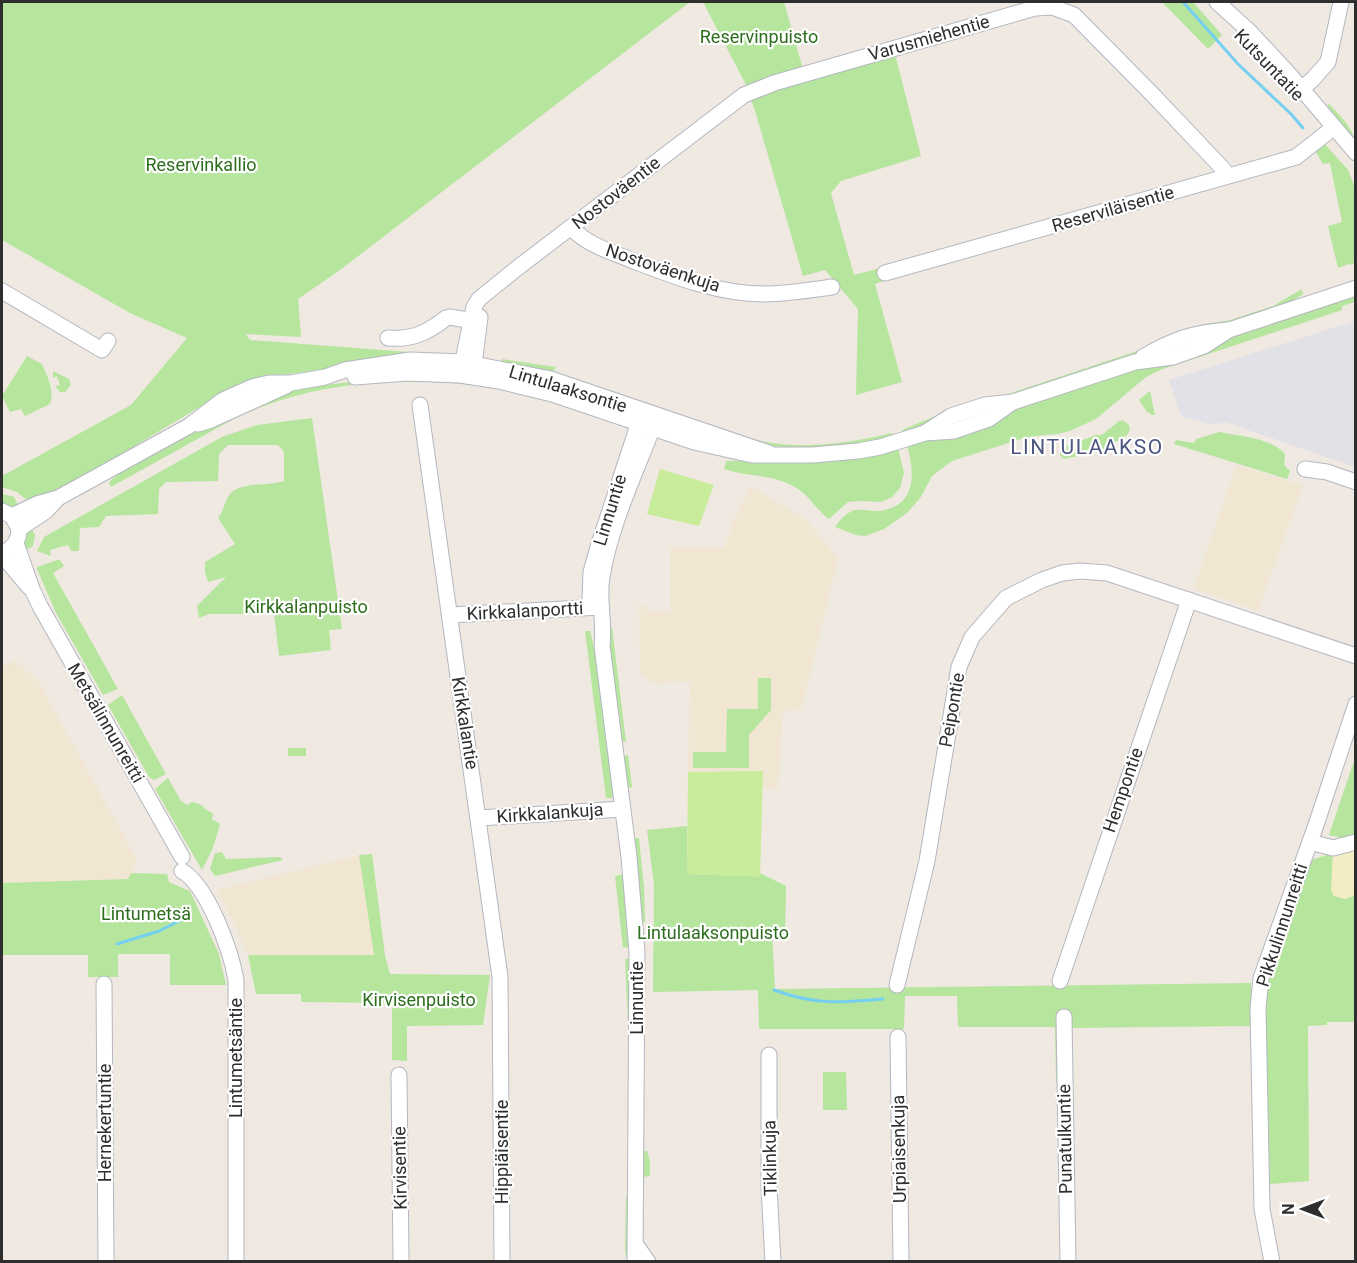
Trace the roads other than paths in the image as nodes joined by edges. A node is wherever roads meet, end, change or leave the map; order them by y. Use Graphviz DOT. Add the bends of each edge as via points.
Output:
graph roads {
  1 [pos="1210,2"];
  2 [pos="1217,2"];
  3 [pos="1341,2"];
  4 [pos="1300,91"];
  5 [pos="744,95"];
  6 [pos="1332,127"];
  7 [pos="1356,153"];
  8 [pos="1227,176"];
  9 [pos="572,228"];
  10 [pos="885,273"];
  11 [pos="832,287"];
  12 [pos="1356,288"];
  13 [pos="2,291"];
  14 [pos="475,321"];
  15 [pos="388,338"];
  16 [pos="108,341"];
  17 [pos="468,369"];
  18 [pos="420,405"];
  19 [pos="648,420"];
  20 [pos="1305,469"];
  21 [pos="1356,482"];
  22 [pos="12,525"];
  23 [pos="2,554"];
  24 [pos="32,589"];
  25 [pos="1189,600"];
  26 [pos="596,607"];
  27 [pos="450,615"];
  28 [pos="1356,656"];
  29 [pos="1356,704"];
  30 [pos="622,809"];
  31 [pos="478,818"];
  32 [pos="1310,842"];
  33 [pos="1356,842"];
  34 [pos="182,864"];
  35 [pos="1060,981"];
  36 [pos="104,984"];
  37 [pos="897,985"];
  38 [pos="1064,1017"];
  39 [pos="898,1037"];
  40 [pos="501,1042"];
  41 [pos="769,1055"];
  42 [pos="399,1075"];
  43 [pos="636,1245"];
  44 [pos="106,1262"];
  45 [pos="236,1262"];
  46 [pos="401,1262"];
  47 [pos="502,1262"];
  48 [pos="635,1262"];
  49 [pos="648,1262"];
  50 [pos="772,1262"];
  51 [pos="901,1262"];
  52 [pos="1068,1262"];
  53 [pos="1272,1262"];
  1 -- 4 [label="street, Kutsuntatie"];
  2 -- 4 [label="street, Kutsuntatie" via="1250,31"];
  3 -- 4 [label="street" via="1328,62"];
  4 -- 6 [label="street, Kutsuntatie" via="1323,123"];
  5 -- 8 [label="street, Varusmiehentie" via="996,18 1052,7 1074,15"];
  5 -- 9 [label="street, Nostoväentie"];
  6 -- 7 [label="street, Kutsuntatie"];
  6 -- 8 [label="street, Reserviläisentie" via="1296,157"];
  8 -- 10 [label="street, Reserviläisentie"];
  9 -- 11 [label="street, Nostoväenkuja" via="588,243 726,290 762,294"];
  9 -- 14 [label="street, Nostoväentie" via="488,292 474,307"];
  12 -- 19 [label="street, Lintulaaksontie" via="1229,330 1204,346 1173,357 1135,362 1013,402 989,419 954,431 925,433 880,447 813,455 752,455 716,448"];
  13 -- 16 [label="street" via="102,350"];
  14 -- 15 [label="street" via="450,317 418,336"];
  14 -- 17 [label="street, Nostoväentie"];
  17 -- 19 [label="street, Lintulaaksontie"];
  17 -- 22 [label="street, Lintulaaksontie" via="410,360 291,383 212,420 189,426 58,498 46,512"];
  18 -- 27 [label="street, Kirkkalantie"];
  19 -- 26 [label="street, Linnuntie" via="605,561"];
  20 -- 21 [label="street"];
  22 -- 23 [label="street, Lintulaaksontie" via="9,550"];
  22 -- 24 [label="street, Metsälinnunreitti"];
  23 -- 24 [label="street, Metsälinnunreitti"];
  24 -- 34 [label="street, Metsälinnunreitti"];
  25 -- 28 [label="street, Peipontie"];
  25 -- 35 [label="street, Hempontie"];
  25 -- 37 [label="street, Peipontie" via="1107,573 1062,573 1006,598 972,637 959,667 927,861"];
  26 -- 27 [label="street, Kirkkalanportti"];
  26 -- 30 [label="street, Linnuntie" via="604,630 602,646"];
  27 -- 31 [label="street, Kirkkalantie"];
  29 -- 32 [label="street, Pikkulinnunreitti"];
  30 -- 31 [label="street, Kirkkalankuja"];
  30 -- 43 [label="street, Linnuntie" via="638,952"];
  31 -- 40 [label="street, Kirkkalantie" via="500,977"];
  32 -- 33 [label="street" via="1333,848"];
  32 -- 53 [label="street, Pikkulinnunreitti" via="1261,978 1259,998 1262,1209"];
  34 -- 45 [label="street, Lintumetsäntie" via="210,907 232,958 236,980"];
  36 -- 44 [label="street, Hernekertuntie"];
  38 -- 52 [label="street, Punatulkuntie"];
  39 -- 51 [label="street, Urpiaisenkuja"];
  40 -- 47 [label="street, Hippiäisentie"];
  41 -- 50 [label="street, Tiklinkuja"];
  42 -- 46 [label="street, Kirvisentie"];
  43 -- 48 [label="street, Linnuntie"];
  43 -- 49 [label="street"];
}
